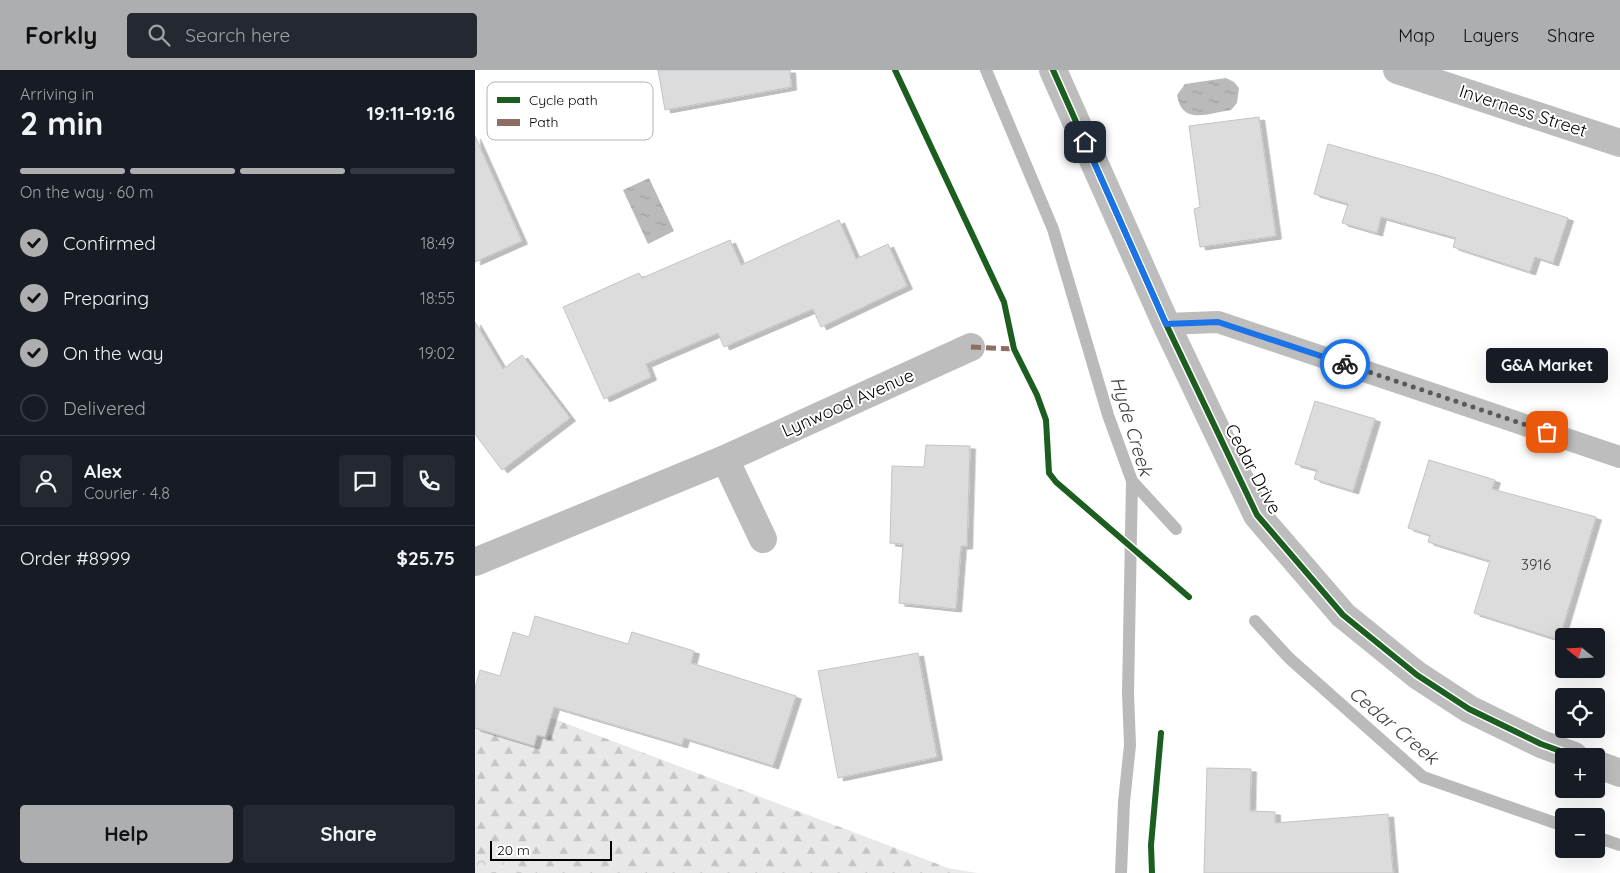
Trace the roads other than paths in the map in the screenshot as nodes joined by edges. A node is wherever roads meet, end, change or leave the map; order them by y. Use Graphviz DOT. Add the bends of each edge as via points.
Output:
graph roads {
  1 [pos="1053,70"];
  2 [pos="1397,70"];
  3 [pos="1620,143"];
  4 [pos="1166,324"];
  5 [pos="971,347"];
  6 [pos="1620,457"];
  7 [pos="725,459"];
  8 [pos="763,539"];
  9 [pos="475,562"];
  10 [pos="1555,749"];
  1 -- 4 [label="street, Cedar Drive"];
  2 -- 3 [label="street, Inverness Street"];
  4 -- 6 [label="lane" via="1218,322"];
  4 -- 10 [label="street, Cedar Drive" via="1257,515 1343,615 1417,675 1469,709"];
  5 -- 7 [label="street, Lynwood Avenue"];
  7 -- 8 [label="street"];
  7 -- 9 [label="street, Lynwood Avenue"];
}
